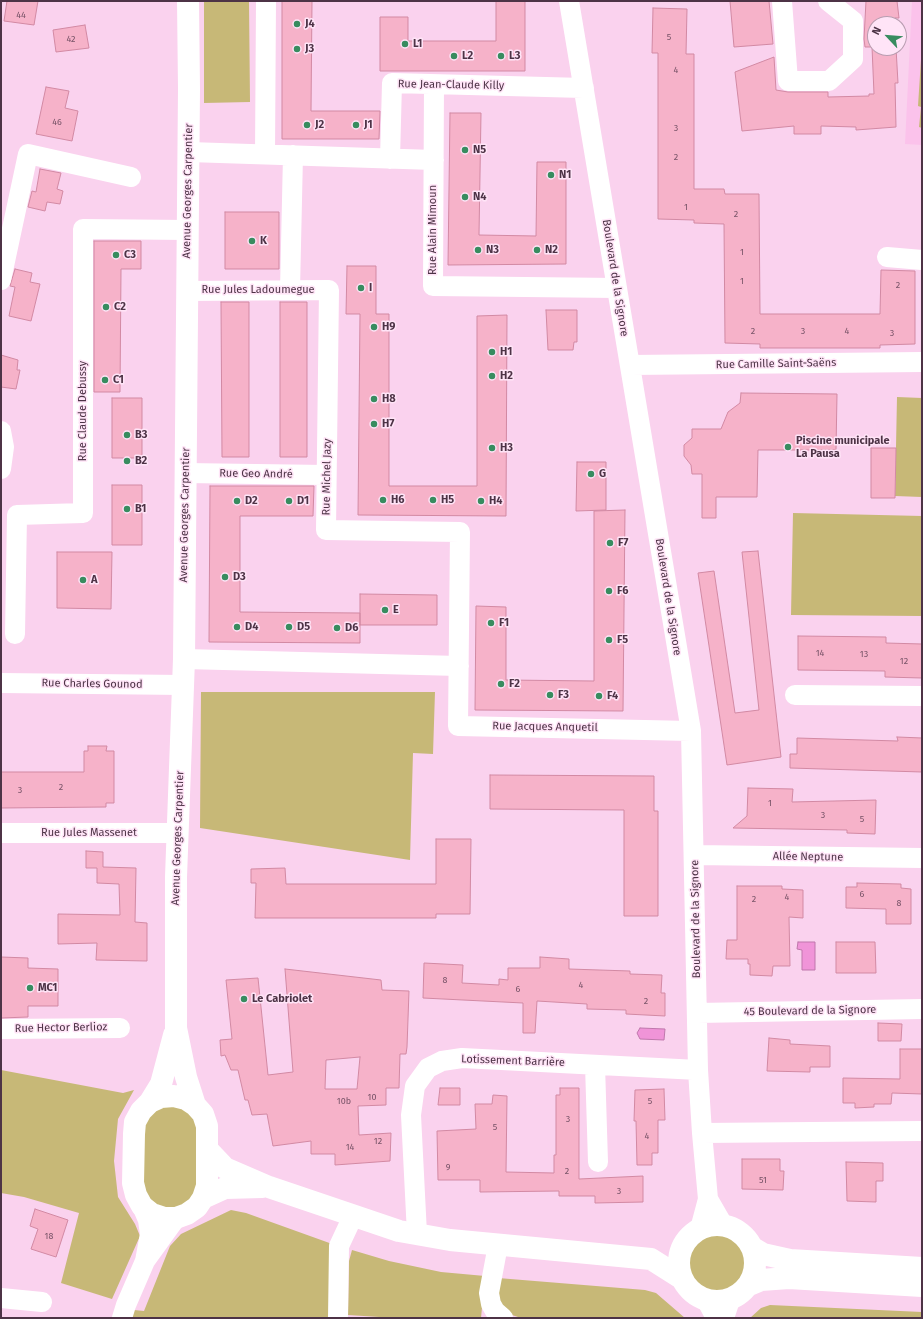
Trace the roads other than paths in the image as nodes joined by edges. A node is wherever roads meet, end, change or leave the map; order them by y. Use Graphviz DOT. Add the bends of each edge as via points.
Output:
graph roads {
  1 [pos="188,1"];
  2 [pos="266,1"];
  3 [pos="569,1"];
  4 [pos="782,1"];
  5 [pos="828,1"];
  6 [pos="434,85"];
  7 [pos="584,88"];
  8 [pos="189,152"];
  9 [pos="265,154"];
  10 [pos="293,155"];
  11 [pos="390,159"];
  12 [pos="434,160"];
  13 [pos="131,177"];
  14 [pos="188,230"];
  15 [pos="887,257"];
  16 [pos="922,260"];
  17 [pos="1,280"];
  18 [pos="617,288"];
  19 [pos="290,290"];
  20 [pos="329,290"];
  21 [pos="187,291"];
  22 [pos="922,362"];
  23 [pos="630,366"];
  24 [pos="1,431"];
  25 [pos="1,469"];
  26 [pos="185,473"];
  27 [pos="326,475"];
  28 [pos="460,532"];
  29 [pos="15,634"];
  30 [pos="184,659"];
  31 [pos="459,666"];
  32 [pos="1,683"];
  33 [pos="183,685"];
  34 [pos="795,695"];
  35 [pos="922,696"];
  36 [pos="691,731"];
  37 [pos="1,833"];
  38 [pos="178,833"];
  39 [pos="695,855"];
  40 [pos="922,858"];
  41 [pos="922,1009"];
  42 [pos="697,1014"];
  43 [pos="120,1028"];
  44 [pos="176,1028"];
  45 [pos="1,1029"];
  46 [pos="595,1065"];
  47 [pos="698,1070"];
  48 [pos="150,1102"];
  49 [pos="195,1105"];
  50 [pos="922,1131"];
  51 [pos="702,1133"];
  52 [pos="207,1149"];
  53 [pos="598,1162"];
  54 [pos="269,1187"];
  55 [pos="203,1198"];
  56 [pos="708,1199"];
  57 [pos="142,1206"];
  58 [pos="353,1216"];
  59 [pos="176,1218"];
  60 [pos="724,1225"];
  61 [pos="700,1229"];
  62 [pos="417,1234"];
  63 [pos="684,1244"];
  64 [pos="498,1245"];
  65 [pos="753,1248"];
  66 [pos="651,1259"];
  67 [pos="144,1260"];
  68 [pos="922,1268"];
  69 [pos="681,1278"];
  70 [pos="749,1285"];
  71 [pos="922,1286"];
  72 [pos="1,1298"];
  73 [pos="42,1302"];
  74 [pos="712,1309"];
  75 [pos="727,1309"];
  76 [pos="122,1318"];
  77 [pos="338,1318"];
  78 [pos="503,1318"];
  1 -- 8 [label="street, Avenue Georges Carpentier"];
  2 -- 9 [label="street"];
  3 -- 7 [label="street, Boulevard de la Signore"];
  4 -- 5 [label="street" via="788,81 829,81 852,59 853,21"];
  6 -- 7 [label="street, Rue Jean-Claude Killy"];
  6 -- 11 [label="street, Rue Jean-Claude Killy" via="392,83"];
  6 -- 12 [label="street, Rue Alain Mimoun"];
  7 -- 18 [label="street, Boulevard de la Signore"];
  8 -- 9 [label="street"];
  8 -- 14 [label="street, Avenue Georges Carpentier"];
  9 -- 10 [label="street"];
  10 -- 11 [label="street"];
  10 -- 19 [label="street"];
  11 -- 12 [label="street"];
  12 -- 18 [label="street, Rue Alain Mimoun" via="433,286"];
  13 -- 17 [label="street" via="28,154"];
  14 -- 21 [label="street, Avenue Georges Carpentier"];
  14 -- 29 [label="street, Rue Claude Debussy" via="83,229 83,513 17,515"];
  15 -- 16 [label="street"];
  18 -- 23 [label="street, Boulevard de la Signore"];
  19 -- 20 [label="street, Rue Jules Ladoumegue"];
  19 -- 21 [label="street, Rue Jules Ladoumegue"];
  20 -- 27 [label="street, Rue Michel Jazy"];
  21 -- 26 [label="street, Avenue Georges Carpentier"];
  22 -- 23 [label="street, Rue Camille Saint-Saëns"];
  23 -- 36 [label="street, Boulevard de la Signore"];
  24 -- 25 [label="street" via="4,447"];
  26 -- 27 [label="street, Rue Geo André"];
  26 -- 30 [label="street, Avenue Georges Carpentier"];
  27 -- 28 [label="street, Rue Michel Jazy" via="326,530"];
  28 -- 31 [label="street, Rue Jacques Anquetil"];
  30 -- 31 [label="street"];
  30 -- 33 [label="street, Avenue Georges Carpentier"];
  31 -- 36 [label="street, Rue Jacques Anquetil" via="458,726"];
  32 -- 33 [label="street, Rue Charles Gounod"];
  33 -- 38 [label="street, Avenue Georges Carpentier"];
  34 -- 35 [label="street"];
  36 -- 39 [label="street, Boulevard de la Signore"];
  37 -- 38 [label="street, Rue Jules Massenet"];
  38 -- 44 [label="street, Avenue Georges Carpentier"];
  39 -- 40 [label="street, Allée Neptune"];
  39 -- 42 [label="street, Boulevard de la Signore"];
  41 -- 42 [label="street, 45 Boulevard de la Signore"];
  42 -- 47 [label="street, Boulevard de la Signore"];
  43 -- 45 [label="street, Rue Hector Berlioz"];
  44 -- 48 [label="street, Avenue Georges Carpentier" via="161,1084"];
  44 -- 49 [label="street, Avenue Georges Carpentier" via="186,1077"];
  46 -- 47 [label="street, Lotissement Barrière"];
  46 -- 53 [label="street"];
  46 -- 62 [label="street, Lotissement Barrière" via="462,1058 442,1061 428,1068 415,1086 411,1114"];
  47 -- 51 [label="street, Boulevard de la Signore"];
  48 -- 49 [label="street" via="161,1097 174,1096"];
  48 -- 57 [label="street" via="135,1122 134,1134 133,1183"];
  49 -- 52 [label="street" via="203,1114 207,1126"];
  50 -- 51 [label="street"];
  51 -- 56 [label="street, Boulevard de la Signore"];
  52 -- 54 [label="street" via="225,1168"];
  52 -- 55 [label="street" via="207,1186"];
  54 -- 55 [label="street" via="225,1188"];
  54 -- 58 [label="street"];
  55 -- 59 [label="street" via="197,1207"];
  56 -- 60 [label="street, Boulevard de la Signore"];
  56 -- 61 [label="street, Boulevard de la Signore"];
  57 -- 59 [label="street" via="152,1214"];
  57 -- 67 [label="street" via="150,1234"];
  58 -- 62 [label="street"];
  58 -- 77 [label="street" via="339,1246"];
  59 -- 67 [label="street"];
  60 -- 61 [label="street" via="710,1225"];
  60 -- 65 [label="street" via="736,1229 746,1237"];
  61 -- 63 [label="street"];
  62 -- 64 [label="street"];
  63 -- 66 [label="street"];
  63 -- 69 [label="street" via="678,1266"];
  64 -- 66 [label="street"];
  64 -- 78 [label="street" via="489,1293 491,1304"];
  65 -- 68 [label="street" via="763,1254 790,1260"];
  65 -- 70 [label="street" via="756,1261"];
  66 -- 69 [label="street"];
  67 -- 76 [label="street"];
  69 -- 74 [label="street" via="687,1288"];
  70 -- 71 [label="street" via="761,1280 789,1278"];
  70 -- 75 [label="street"];
  72 -- 73 [label="street"];
  74 -- 75 [label="street" via="718,1302"];
}
